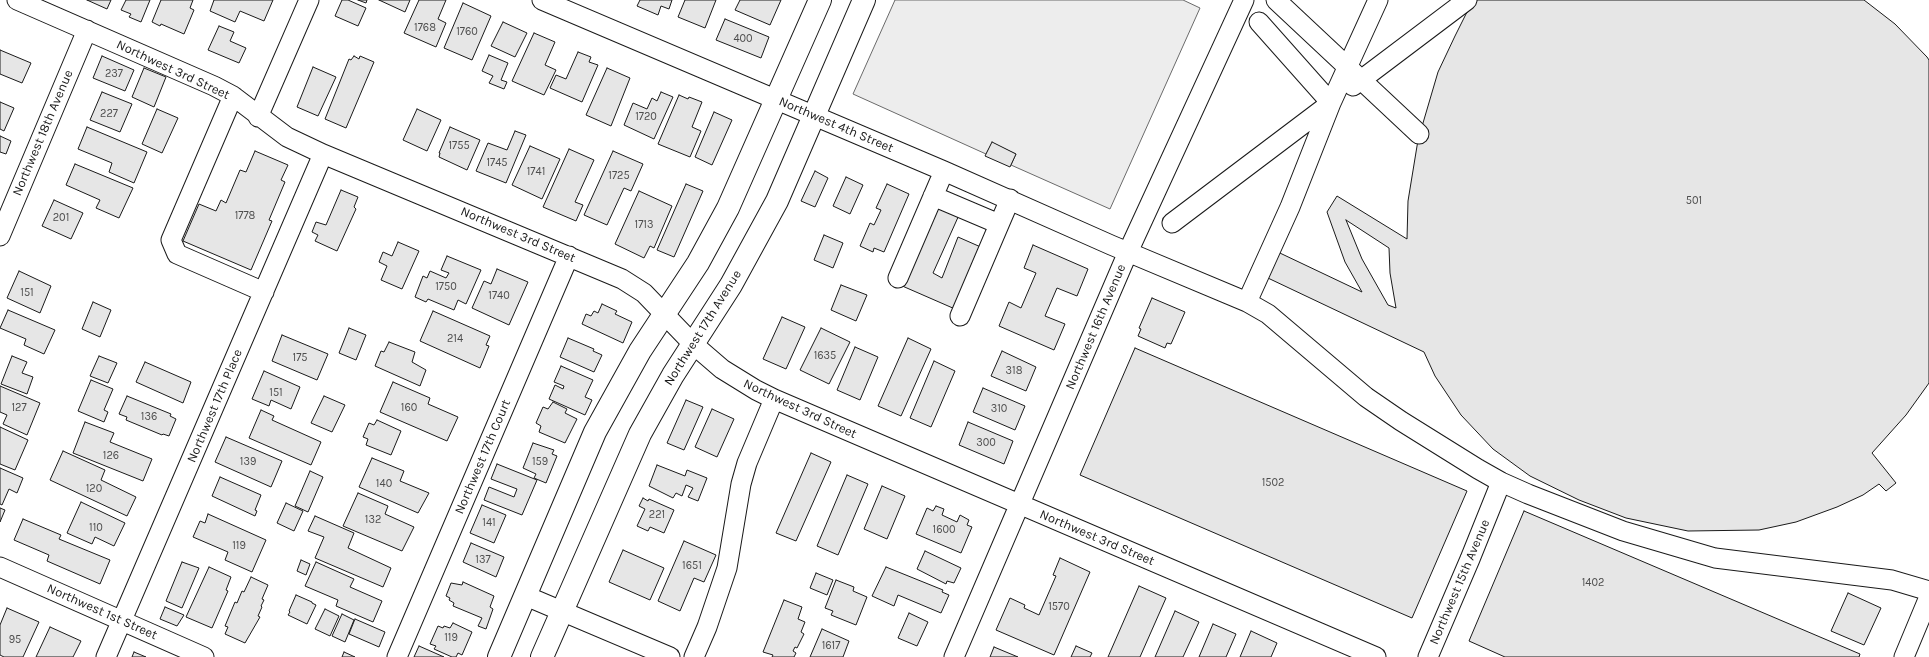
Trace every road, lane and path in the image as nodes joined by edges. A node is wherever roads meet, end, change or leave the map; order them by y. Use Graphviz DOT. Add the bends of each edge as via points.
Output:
graph roads {
  1 [pos="17,0"];
  2 [pos="309,0"];
  3 [pos="542,0"];
  4 [pos="820,0"];
  5 [pos="864,0"];
  6 [pos="1276,0"];
  7 [pos="1378,0"];
  8 [pos="1467,0"];
  9 [pos="1242,1"];
  10 [pos="1259,22"];
  11 [pos="87,30"];
  12 [pos="1348,66"];
  13 [pos="1362,79"];
  14 [pos="233,96"];
  15 [pos="777,101"];
  16 [pos="1331,103"];
  17 [pos="814,116"];
  18 [pos="258,117"];
  19 [pos="1419,134"];
  20 [pos="323,154"];
  21 [pos="944,171"];
  22 [pos="933,196"];
  23 [pos="1010,199"];
  24 [pos="1172,223"];
  25 [pos="999,224"];
  26 [pos="0,236"];
  27 [pos="1128,252"];
  28 [pos="569,256"];
  29 [pos="898,278"];
  30 [pos="264,292"];
  31 [pos="1247,302"];
  32 [pos="665,313"];
  33 [pos="960,316"];
  34 [pos="693,344"];
  35 [pos="774,399"];
  36 [pos="1500,482"];
  37 [pos="1020,504"];
  38 [pos="0,567"];
  39 [pos="1929,591"];
  40 [pos="526,596"];
  41 [pos="1929,597"];
  42 [pos="562,610"];
  43 [pos="122,621"];
  44 [pos="106,657"];
  45 [pos="204,657"];
  46 [pos="397,657"];
  47 [pos="499,657"];
  48 [pos="542,657"];
  49 [pos="670,657"];
  50 [pos="694,657"];
  51 [pos="954,657"];
  52 [pos="1376,657"];
  53 [pos="1428,657"];
  54 [pos="1904,657"];
  1 -- 11 [label="street, Northwest 3rd Street"];
  2 -- 18 [label="street"];
  3 -- 15 [label="street, Northwest 4th Street"];
  4 -- 15 [label="main road"];
  5 -- 17 [label="main road, Northwest 17th Avenue"];
  6 -- 12 [label="street"];
  7 -- 12 [label="street"];
  8 -- 13 [label="street"];
  9 -- 27 [label="street, Northwest 16th Avenue"];
  10 -- 16 [label="street"];
  11 -- 14 [label="street, Northwest 3rd Street"];
  11 -- 26 [label="street, Northwest 18th Avenue"];
  12 -- 13 [label="street"];
  12 -- 16 [label="street"];
  13 -- 16 [label="street"];
  13 -- 19 [label="street"];
  14 -- 18 [label="street, Northwest 3rd Street"];
  14 -- 30 [label="street" via="172,240 177,254"];
  15 -- 17 [label="street, Northwest 4th Street"];
  15 -- 32 [label="main road" via="728,208 698,263"];
  16 -- 24 [label="street"];
  16 -- 31 [label="street" via="1290,207"];
  17 -- 21 [label="street, Northwest 4th Street"];
  17 -- 34 [label="main road, Northwest 17th Avenue" via="777,201 748,257"];
  18 -- 20 [label="street, Northwest 3rd Street" via="287,136"];
  20 -- 28 [label="street, Northwest 3rd Street"];
  20 -- 30 [label="street, Northwest 17th Place"];
  21 -- 22 [label="street"];
  21 -- 23 [label="street, Northwest 4th Street"];
  22 -- 25 [label="street"];
  22 -- 29 [label="street"];
  23 -- 25 [label="street"];
  23 -- 27 [label="street, Northwest 4th Street"];
  25 -- 33 [label="street"];
  27 -- 31 [label="street, Northwest 4th Street"];
  27 -- 37 [label="street, Northwest 16th Avenue"];
  28 -- 32 [label="street, Northwest 3rd Street" via="622,278"];
  28 -- 46 [label="street, Northwest 17th Court"];
  30 -- 43 [label="street, Northwest 17th Place"];
  31 -- 36 [label="street, Northwest 4th Street" via="1268,314 1366,397 1400,421"];
  32 -- 34 [label="street, Northwest 3rd Street"];
  32 -- 40 [label="main road" via="640,351 595,432"];
  34 -- 35 [label="street, Northwest 3rd Street" via="722,369"];
  34 -- 42 [label="main road, Northwest 17th Avenue" via="640,434"];
  35 -- 37 [label="street, Northwest 3rd Street"];
  35 -- 50 [label="street" via="747,463 727,568"];
  36 -- 39 [label="street, Northwest 4th Street" via="1623,531 1715,558 1892,580"];
  36 -- 53 [label="street, Northwest 15th Avenue"];
  37 -- 51 [label="street, Northwest 16th Avenue"];
  37 -- 52 [label="street, Northwest 3rd Street"];
  38 -- 43 [label="street, Northwest 1st Street"];
  40 -- 42 [label="street"];
  40 -- 47 [label="main road"];
  41 -- 54 [label="street"];
  42 -- 48 [label="main road, Northwest 17th Avenue"];
  42 -- 49 [label="street"];
  43 -- 44 [label="street, Northwest 17th Place"];
  43 -- 45 [label="street, Northwest 1st Street"];
}
